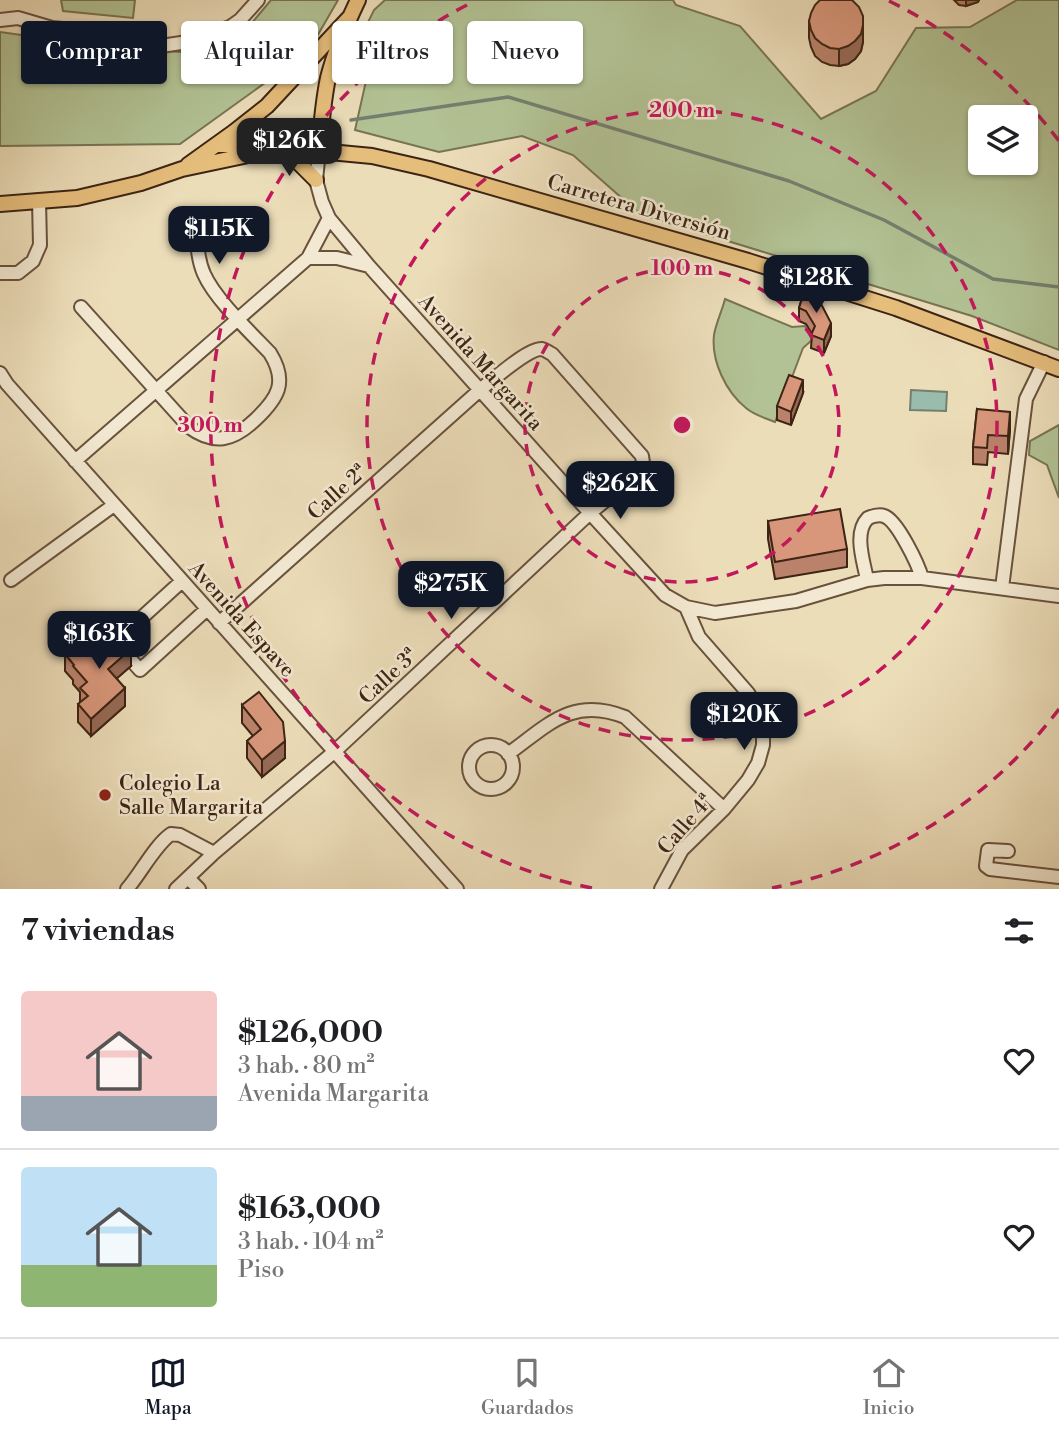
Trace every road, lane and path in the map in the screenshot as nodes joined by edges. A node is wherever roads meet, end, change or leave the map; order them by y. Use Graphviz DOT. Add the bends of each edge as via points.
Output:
graph roads {
  1 [pos="258,0"];
  2 [pos="358,0"];
  3 [pos="349,18"];
  4 [pos="0,20"];
  5 [pos="216,145"];
  6 [pos="283,150"];
  7 [pos="319,150"];
  8 [pos="262,152"];
  9 [pos="182,169"];
  10 [pos="316,180"];
  11 [pos="39,201"];
  12 [pos="0,204"];
  13 [pos="195,215"];
  14 [pos="329,218"];
  15 [pos="308,258"];
  16 [pos="369,266"];
  17 [pos="0,274"];
  18 [pos="81,307"];
  19 [pos="238,319"];
  20 [pos="1044,362"];
  21 [pos="1059,369"];
  22 [pos="0,373"];
  23 [pos="481,389"];
  24 [pos="155,391"];
  25 [pos="75,461"];
  26 [pos="114,505"];
  27 [pos="590,513"];
  28 [pos="922,578"];
  29 [pos="11,580"];
  30 [pos="867,580"];
  31 [pos="182,581"];
  32 [pos="1002,587"];
  33 [pos="1059,596"];
  34 [pos="687,607"];
  35 [pos="207,609"];
  36 [pos="219,623"];
  37 [pos="334,752"];
  38 [pos="508,754"];
  39 [pos="724,809"];
  40 [pos="1008,851"];
  41 [pos="214,853"];
  42 [pos="1059,877"];
  43 [pos="188,878"];
  44 [pos="127,889"];
  45 [pos="176,889"];
  46 [pos="199,889"];
  47 [pos="457,889"];
  48 [pos="662,889"];
  1 -- 4 [label="street" via="230,27 161,46 18,18"];
  2 -- 3 [label="main road"];
  3 -- 5 [label="main road" via="280,94"];
  3 -- 7 [label="main road" via="328,77"];
  5 -- 8 [label="main road"];
  5 -- 9 [label="main road"];
  6 -- 7 [label="main road, Carretera Diversión"];
  6 -- 8 [label="main road, Carretera Diversión"];
  6 -- 10 [label="main road"];
  7 -- 10 [label="street, Avenida Margarita"];
  7 -- 20 [label="main road, Carretera Diversión" via="429,169 748,261"];
  8 -- 9 [label="main road"];
  9 -- 11 [label="main road" via="142,184"];
  10 -- 14 [label="street, Avenida Margarita"];
  11 -- 12 [label="main road"];
  11 -- 17 [label="street" via="40,245 33,261 18,273"];
  13 -- 19 [label="street" via="203,272"];
  14 -- 15 [label="street"];
  14 -- 16 [label="street, Avenida Margarita"];
  15 -- 16 [label="street" via="337,258"];
  15 -- 19 [label="street"];
  16 -- 23 [label="street, Avenida Margarita"];
  18 -- 24 [label="street"];
  19 -- 24 [label="street"];
  19 -- 24 [label="street" via="270,354 279,376 275,398 247,428 220,439 198,434"];
  20 -- 21 [label="main road, Carretera Diversión"];
  20 -- 32 [label="street" via="1026,399"];
  22 -- 25 [label="street, Avenida Espave"];
  23 -- 27 [label="street, Avenida Margarita"];
  23 -- 27 [label="street, Calle 2ª" via="524,355 542,349 552,354 642,456 639,473"];
  23 -- 36 [label="street, Calle 2ª"];
  24 -- 25 [label="street"];
  25 -- 26 [label="street, Avenida Espave"];
  26 -- 29 [label="street"];
  26 -- 31 [label="street, Avenida Espave"];
  27 -- 34 [label="street, Avenida Margarita" via="665,595"];
  27 -- 37 [label="street, Calle 3ª"];
  28 -- 30 [label="street, Avenida Margarita"];
  28 -- 30 [label="street" via="893,522 880,515 868,518 861,528"];
  28 -- 32 [label="street, Avenida Margarita"];
  30 -- 34 [label="street, Avenida Margarita" via="796,601 715,612"];
  31 -- 35 [label="street, Avenida Espave"];
  31 -- 35 [label="street" via="115,642 140,670"];
  32 -- 33 [label="street, Avenida Margarita"];
  34 -- 39 [label="street, Calle 4ª" via="699,637 748,693 763,726 758,763"];
  35 -- 36 [label="street, Avenida Espave"];
  36 -- 37 [label="street, Avenida Espave"];
  37 -- 41 [label="street, Calle 3ª"];
  37 -- 47 [label="street, Avenida Espave"];
  38 -- 39 [label="street" via="571,712 612,712 625,717"];
  39 -- 48 [label="street, Calle 4ª" via="682,850"];
  40 -- 42 [label="street" via="988,850 986,866"];
  41 -- 43 [label="street, Calle 3ª"];
  41 -- 44 [label="street" via="171,834"];
  43 -- 45 [label="street, Calle 3ª"];
  43 -- 46 [label="street"];
}
